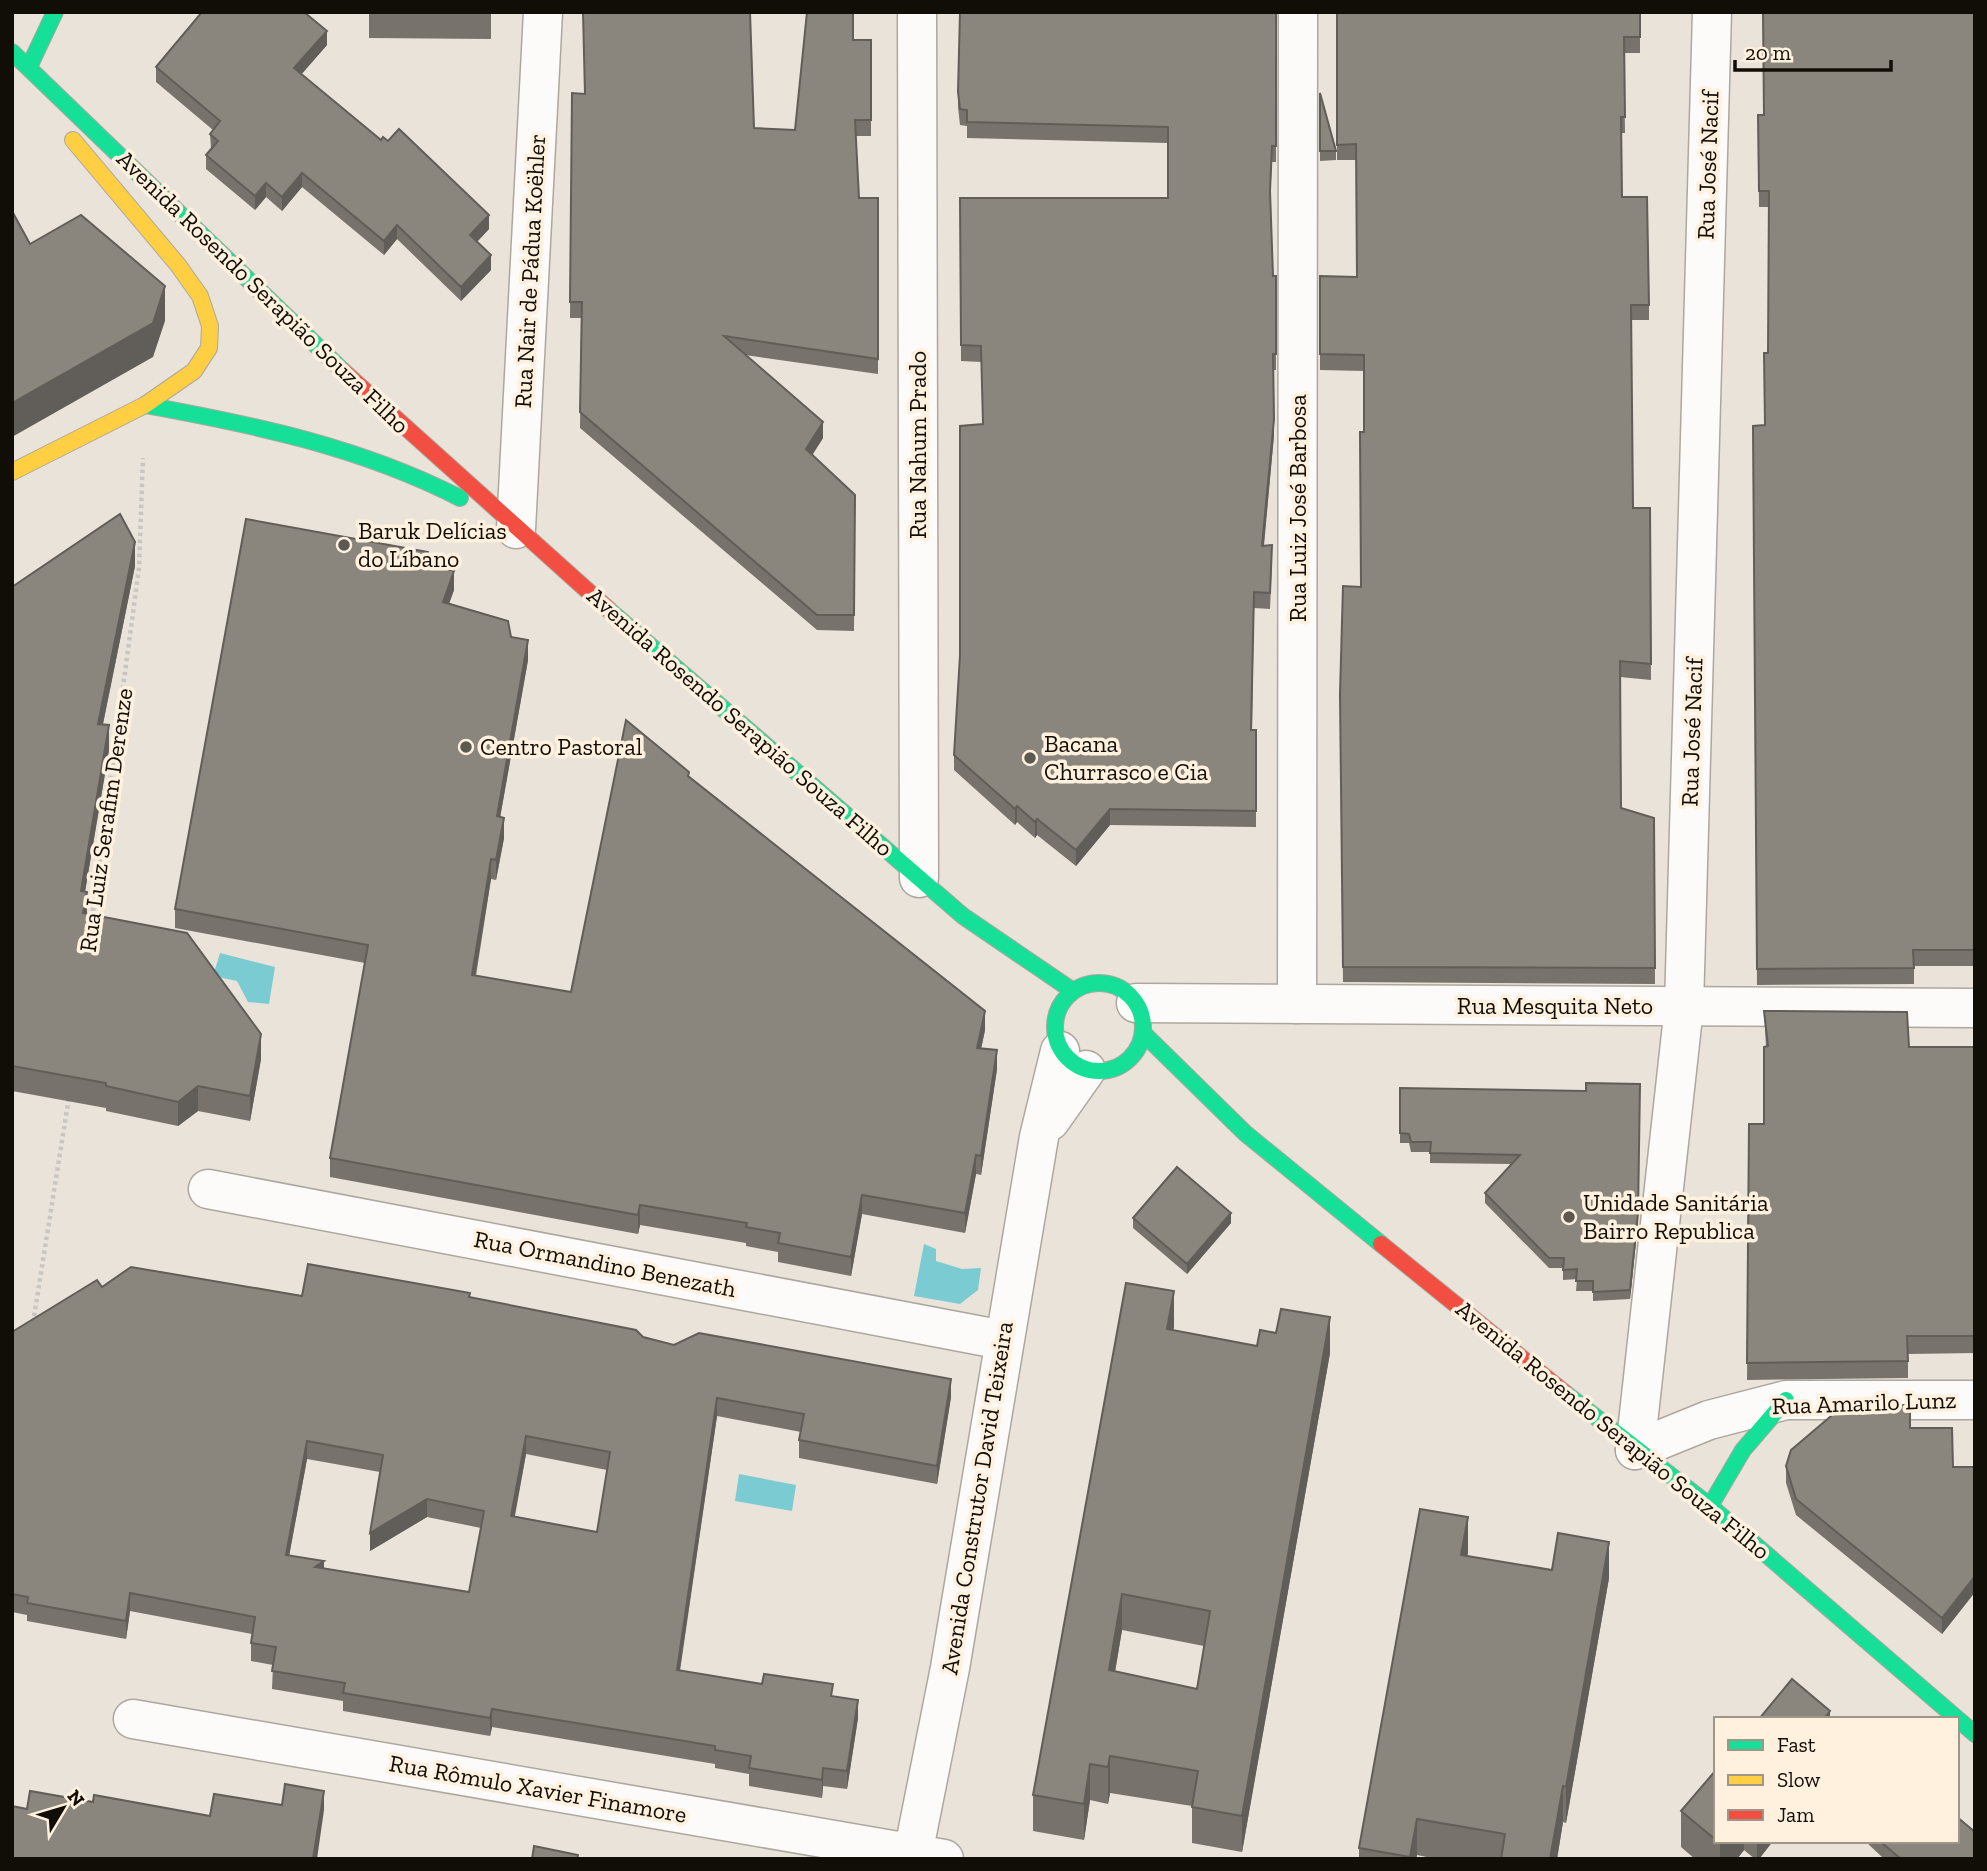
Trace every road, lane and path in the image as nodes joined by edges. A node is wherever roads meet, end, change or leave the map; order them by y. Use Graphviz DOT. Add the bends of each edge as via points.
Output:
graph roads {
  1 [pos="55,12"];
  2 [pos="543,12"];
  3 [pos="917,12"];
  4 [pos="1298,12"];
  5 [pos="1712,12"];
  6 [pos="12,52"];
  7 [pos="30,67"];
  8 [pos="50,111"];
  9 [pos="66,131"];
  10 [pos="145,405"];
  11 [pos="12,471"];
  12 [pos="516,529"];
  13 [pos="919,878"];
  14 [pos="963,916"];
  15 [pos="91,928"];
  16 [pos="1009,968"];
  17 [pos="1073,991"];
  18 [pos="1297,1004"];
  19 [pos="1684,1007"];
  20 [pos="1975,1008"];
  21 [pos="1140,1018"];
  22 [pos="1061,1038"];
  23 [pos="1176,1089"];
  24 [pos="69,1094"];
  25 [pos="1245,1133"];
  26 [pos="208,1189"];
  27 [pos="31,1335"];
  28 [pos="1003,1340"];
  29 [pos="1786,1400"];
  30 [pos="1975,1400"];
  31 [pos="1635,1450"];
  32 [pos="1710,1506"];
  33 [pos="1955,1717"];
  34 [pos="133,1719"];
  35 [pos="1959,1720"];
  36 [pos="1975,1734"];
  37 [pos="923,1857"];
  1 -- 7 [label="street"];
  2 -- 12 [label="street, Rua Nair de Pádua Koëhler"];
  3 -- 13 [label="street, Rua Nahum Prado"];
  4 -- 18 [label="street, Rua Luiz José Barbosa"];
  5 -- 19 [label="street, Rua José Nacif"];
  6 -- 7 [label="street, Avenida Rosendo Serapião Souza Filho"];
  7 -- 8 [label="street"];
  7 -- 12 [label="street, Avenida Rosendo Serapião Souza Filho" via="277,310"];
  9 -- 10 [label="street" via="178,265 200,296 211,326 209,348 194,371"];
  10 -- 11 [label="street"];
  10 -- 12 [label="street, Avenida Rosendo Serapião Souza Filho" via="258,426 378,460 426,479"];
  10 -- 15 [label="path, Rua Luiz Serafim Derenze" via="139,568"];
  12 -- 13 [label="street, Avenida Rosendo Serapião Souza Filho"];
  13 -- 14 [label="street, Avenida Rosendo Serapião Souza Filho"];
  14 -- 16 [label="street, Avenida Rosendo Serapião Souza Filho"];
  14 -- 17 [label="street, Avenida Rosendo Serapião Souza Filho"];
  17 -- 21 [label="street" via="1101,983 1114,986"];
  17 -- 22 [label="street" via="1060,1004"];
  18 -- 19 [label="street, Rua Mesquita Neto"];
  18 -- 21 [label="street, Rua Mesquita Neto"];
  19 -- 20 [label="street, Rua Mesquita Neto"];
  19 -- 31 [label="street, Rua José Nacif"];
  21 -- 22 [label="street" via="1135,1064 1101,1072"];
  21 -- 25 [label="street, Avenida Rosendo Serapião Souza Filho"];
  22 -- 28 [label="street, Avenida Construtor David Teixeira"];
  23 -- 25 [label="street, Avenida Rosendo Serapião Souza Filho"];
  24 -- 27 [label="path"];
  25 -- 31 [label="street, Avenida Rosendo Serapião Souza Filho"];
  26 -- 28 [label="street, Rua Ormandino Benezath"];
  28 -- 37 [label="street, Avenida Construtor David Teixeira"];
  29 -- 30 [label="street, Rua Amarilo Lunz"];
  29 -- 31 [label="street, Rua Amarilo Lunz" via="1709,1420"];
  29 -- 32 [label="street" via="1743,1450"];
  31 -- 32 [label="street, Avenida Rosendo Serapião Souza Filho"];
  32 -- 33 [label="street, Avenida Rosendo Serapião Souza Filho"];
  34 -- 37 [label="street, Rua Rômulo Xavier Finamore"];
  35 -- 36 [label="street, Avenida Rosendo Serapião Souza Filho"];
}
